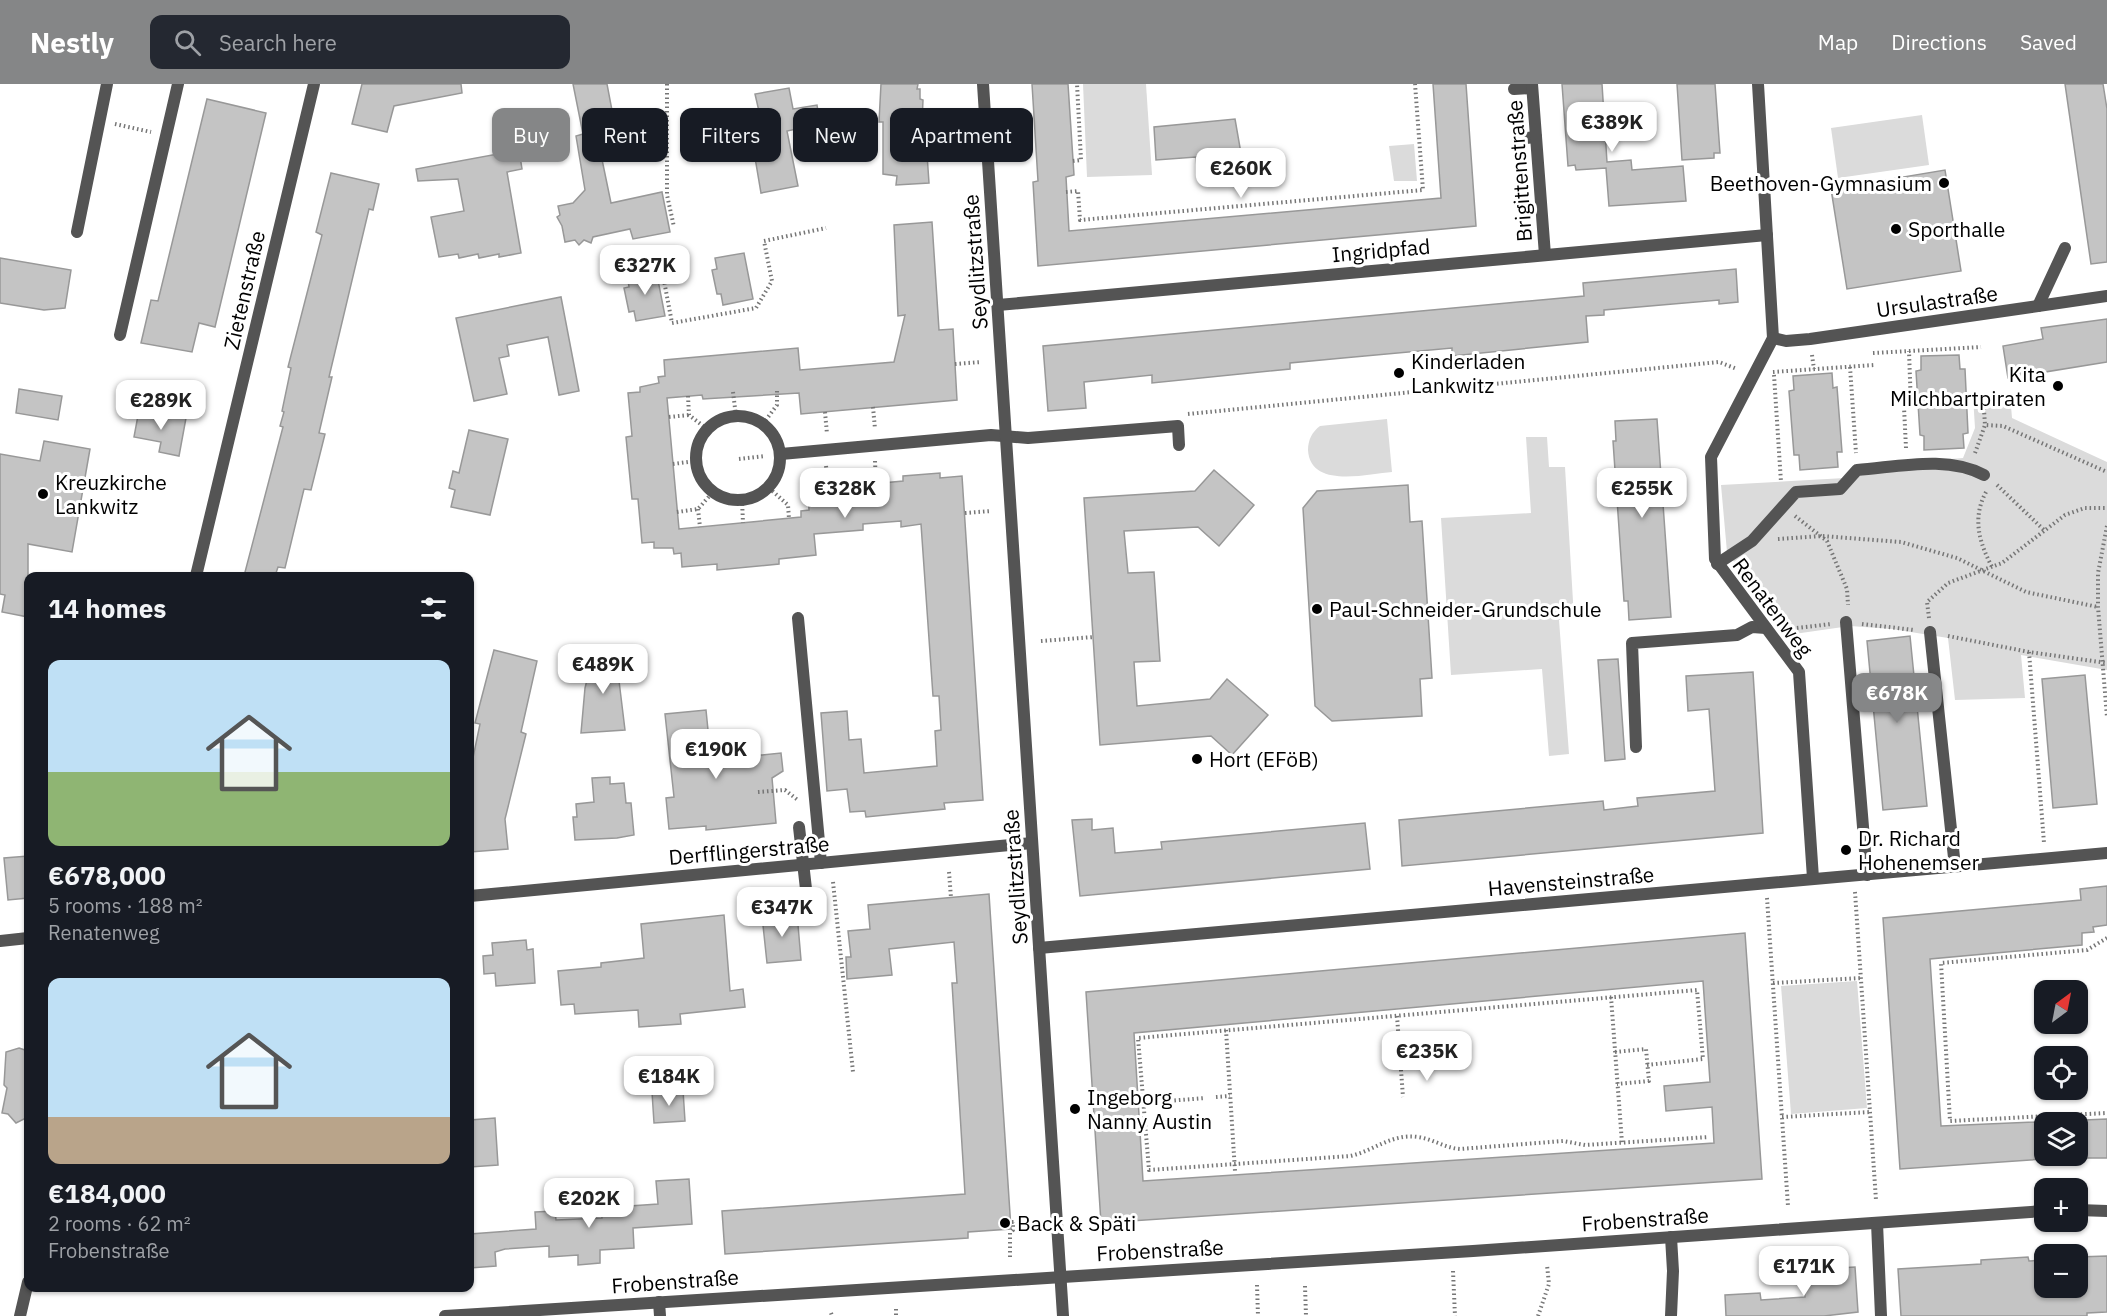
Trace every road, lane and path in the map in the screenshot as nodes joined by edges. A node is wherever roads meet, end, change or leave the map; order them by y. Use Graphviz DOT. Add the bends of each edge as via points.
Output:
graph roads {
  1 [pos="107,84"];
  2 [pos="178,84"];
  3 [pos="314,84"];
  4 [pos="667,84"];
  5 [pos="983,84"];
  6 [pos="1077,84"];
  7 [pos="1415,84"];
  8 [pos="1758,84"];
  9 [pos="1532,86"];
  10 [pos="1514,89"];
  11 [pos="100,120"];
  12 [pos="166,136"];
  13 [pos="1536,137"];
  14 [pos="1517,139"];
  15 [pos="1073,161"];
  16 [pos="1066,192"];
  17 [pos="674,227"];
  18 [pos="826,228"];
  19 [pos="77,231"];
  20 [pos="1767,235"];
  21 [pos="2065,248"];
  22 [pos="1545,255"];
  23 [pos="662,270"];
  24 [pos="2107,296"];
  25 [pos="998,305"];
  26 [pos="2038,306"];
  27 [pos="120,335"];
  28 [pos="1773,338"];
  29 [pos="1941,342"];
  30 [pos="1981,347"];
  31 [pos="1941,349"];
  32 [pos="1909,351"];
  33 [pos="1874,353"];
  34 [pos="1812,354"];
  35 [pos="981,362"];
  36 [pos="955,364"];
  37 [pos="1874,365"];
  38 [pos="1850,367"];
  39 [pos="1814,369"];
  40 [pos="1742,372"];
  41 [pos="1774,372"];
  42 [pos="777,388"];
  43 [pos="734,392"];
  44 [pos="1983,395"];
  45 [pos="687,396"];
  46 [pos="689,415"];
  47 [pos="736,416"];
  48 [pos="669,417"];
  49 [pos="763,424"];
  50 [pos="1985,425"];
  51 [pos="1178,426"];
  52 [pos="707,429"];
  53 [pos="1007,436"];
  54 [pos="1179,445"];
  55 [pos="781,454"];
  56 [pos="739,459"];
  57 [pos="696,461"];
  58 [pos="673,464"];
  59 [pos="1906,467"];
  60 [pos="1970,468"];
  61 [pos="1857,470"];
  62 [pos="2107,472"];
  63 [pos="1988,478"];
  64 [pos="769,488"];
  65 [pos="713,492"];
  66 [pos="742,500"];
  67 [pos="2107,508"];
  68 [pos="698,509"];
  69 [pos="991,511"];
  70 [pos="677,512"];
  71 [pos="965,513"];
  72 [pos="789,519"];
  73 [pos="743,523"];
  74 [pos="2107,526"];
  75 [pos="700,527"];
  76 [pos="2044,530"];
  77 [pos="1752,541"];
  78 [pos="1717,564"];
  79 [pos="1992,567"];
  80 [pos="197,572"];
  81 [pos="1983,572"];
  82 [pos="2098,607"];
  83 [pos="798,618"];
  84 [pos="1846,622"];
  85 [pos="1766,628"];
  86 [pos="1930,632"];
  87 [pos="1094,637"];
  88 [pos="1041,641"];
  89 [pos="2030,652"];
  90 [pos="2107,717"];
  91 [pos="1636,747"];
  92 [pos="758,792"];
  93 [pos="799,827"];
  94 [pos="1032,843"];
  95 [pos="2107,853"];
  96 [pos="2045,859"];
  97 [pos="821,863"];
  98 [pos="804,864"];
  99 [pos="1955,867"];
  100 [pos="949,872"];
  101 [pos="1867,875"];
  102 [pos="1853,876"];
  103 [pos="1813,878"];
  104 [pos="833,882"];
  105 [pos="1766,883"];
  106 [pos="806,889"];
  107 [pos="474,896"];
  108 [pos="951,898"];
  109 [pos="24,938"];
  110 [pos="2107,938"];
  111 [pos="0,941"];
  112 [pos="1039,948"];
  113 [pos="1861,978"];
  114 [pos="1773,983"];
  115 [pos="1611,997"];
  116 [pos="1397,1016"];
  117 [pos="1226,1030"];
  118 [pos="1615,1052"];
  119 [pos="1647,1065"];
  120 [pos="853,1072"];
  121 [pos="1617,1084"];
  122 [pos="1230,1096"];
  123 [pos="1216,1097"];
  124 [pos="1403,1097"];
  125 [pos="1205,1098"];
  126 [pos="1143,1103"];
  127 [pos="1870,1112"];
  128 [pos="2107,1113"];
  129 [pos="1782,1117"];
  130 [pos="1709,1137"];
  131 [pos="1622,1143"];
  132 [pos="1234,1164"];
  133 [pos="1235,1171"];
  134 [pos="1876,1200"];
  135 [pos="1788,1206"];
  136 [pos="2088,1210"];
  137 [pos="2107,1210"];
  138 [pos="2034,1212"];
  139 [pos="1035,1221"];
  140 [pos="1877,1222"];
  141 [pos="1671,1237"];
  142 [pos="1010,1257"];
  143 [pos="1547,1265"];
  144 [pos="1453,1272"];
  145 [pos="1061,1275"];
  146 [pos="1257,1285"];
  147 [pos="1305,1286"];
  148 [pos="26,1292"];
  149 [pos="659,1302"];
  150 [pos="896,1309"];
  151 [pos="20,1316"];
  152 [pos="445,1316"];
  153 [pos="660,1316"];
  154 [pos="896,1316"];
  155 [pos="1063,1316"];
  156 [pos="1258,1316"];
  157 [pos="1306,1316"];
  158 [pos="1455,1316"];
  159 [pos="1538,1316"];
  160 [pos="1671,1316"];
  161 [pos="1881,1316"];
  1 -- 11 [label="street"];
  2 -- 12 [label="street"];
  3 -- 80 [label="street, Zietenstraße"];
  4 -- 17 [label="path" via="668,195"];
  5 -- 25 [label="street, Seydlitzstraße"];
  6 -- 15 [label="path" via="1082,160"];
  7 -- 16 [label="path" via="1423,190 1080,220 1078,190"];
  8 -- 20 [label="street"];
  9 -- 10 [label="street"];
  9 -- 13 [label="street, Brigittenstraße"];
  11 -- 12 [label="path"];
  11 -- 19 [label="street"];
  12 -- 27 [label="street"];
  13 -- 14 [label="street"];
  13 -- 22 [label="street, Brigittenstraße"];
  18 -- 23 [label="path" via="764,241 772,281 756,308 672,323"];
  20 -- 22 [label="street, Ingridpfad"];
  20 -- 28 [label="street"];
  21 -- 26 [label="street"];
  22 -- 25 [label="street, Ingridpfad"];
  24 -- 26 [label="street, Ursulastraße"];
  25 -- 53 [label="street, Seydlitzstraße"];
  26 -- 28 [label="street, Ursulastraße" via="1810,339"];
  28 -- 78 [label="street, Renatenweg" via="1711,457"];
  29 -- 31 [label="path"];
  30 -- 31 [label="path"];
  31 -- 32 [label="path"];
  32 -- 33 [label="path"];
  32 -- 59 [label="path" via="1911,407 1904,407"];
  34 -- 39 [label="path"];
  35 -- 36 [label="path"];
  37 -- 38 [label="path"];
  38 -- 39 [label="path"];
  38 -- 61 [label="path"];
  39 -- 41 [label="path"];
  40 -- 51 [label="path" via="1719,362 1178,415"];
  42 -- 49 [label="path" via="777,405"];
  43 -- 47 [label="path"];
  44 -- 50 [label="path"];
  45 -- 46 [label="path"];
  46 -- 48 [label="path"];
  46 -- 52 [label="path"];
  47 -- 49 [label="street"];
  47 -- 52 [label="street" via="724,418"];
  49 -- 55 [label="street" via="777,441"];
  50 -- 60 [label="path"];
  50 -- 62 [label="path" via="2003,426"];
  51 -- 53 [label="street" via="1028,438"];
  51 -- 54 [label="street"];
  52 -- 57 [label="street" via="698,445"];
  53 -- 55 [label="street"];
  53 -- 94 [label="street, Seydlitzstraße"];
  55 -- 56 [label="path"];
  55 -- 64 [label="street" via="780,467"];
  57 -- 58 [label="path"];
  57 -- 65 [label="street" via="705,484"];
  59 -- 60 [label="street" via="1953,463"];
  59 -- 61 [label="street"];
  60 -- 63 [label="street"];
  61 -- 77 [label="street" via="1840,489 1796,492"];
  63 -- 76 [label="path"];
  63 -- 79 [label="path" via="1976,519"];
  64 -- 66 [label="street"];
  64 -- 72 [label="path" via="788,505"];
  65 -- 66 [label="street" via="727,499"];
  65 -- 68 [label="path"];
  66 -- 73 [label="path"];
  67 -- 76 [label="path" via="2085,508 2065,515"];
  68 -- 70 [label="path"];
  68 -- 75 [label="path"];
  69 -- 71 [label="path"];
  74 -- 82 [label="path" via="2098,573"];
  76 -- 79 [label="path"];
  77 -- 78 [label="street"];
  77 -- 81 [label="path" via="1822,536 1901,542 1939,551"];
  78 -- 85 [label="street, Renatenweg"];
  79 -- 81 [label="path"];
  81 -- 82 [label="path" via="2026,592"];
  81 -- 86 [label="path" via="1948,583 1927,602"];
  82 -- 90 [label="path"];
  83 -- 97 [label="street"];
  84 -- 101 [label="street"];
  85 -- 91 [label="street" via="1752,627 1737,635 1632,644"];
  85 -- 103 [label="street, Renatenweg" via="1799,672"];
  86 -- 99 [label="street"];
  87 -- 88 [label="path"];
  89 -- 96 [label="path"];
  92 -- 93 [label="path" via="785,790 801,803 803,822"];
  93 -- 98 [label="street"];
  94 -- 97 [label="street, Derfflingerstraße"];
  94 -- 112 [label="street, Seydlitzstraße"];
  95 -- 96 [label="street, Havensteinstraße"];
  96 -- 99 [label="street, Havensteinstraße"];
  97 -- 98 [label="street, Derfflingerstraße"];
  98 -- 106 [label="street"];
  98 -- 107 [label="street, Derfflingerstraße"];
  99 -- 101 [label="street, Havensteinstraße"];
  100 -- 108 [label="path"];
  101 -- 102 [label="street, Havensteinstraße"];
  102 -- 103 [label="street, Havensteinstraße"];
  102 -- 113 [label="path"];
  103 -- 105 [label="street, Havensteinstraße"];
  104 -- 120 [label="path"];
  105 -- 112 [label="street, Havensteinstraße"];
  105 -- 114 [label="path"];
  109 -- 111 [label="street"];
  110 -- 128 [label="path" via="2087,950 1941,963 1950,1121"];
  112 -- 145 [label="street, Seydlitzstraße"];
  113 -- 114 [label="path"];
  113 -- 127 [label="path"];
  114 -- 129 [label="path"];
  115 -- 116 [label="path"];
  115 -- 118 [label="path"];
  115 -- 119 [label="path" via="1697,990 1703,1059"];
  116 -- 117 [label="path"];
  116 -- 124 [label="path"];
  117 -- 122 [label="path"];
  117 -- 126 [label="path" via="1138,1038"];
  118 -- 119 [label="path" via="1646,1049"];
  118 -- 121 [label="path"];
  119 -- 121 [label="path" via="1649,1081"];
  121 -- 131 [label="path"];
  122 -- 123 [label="path"];
  122 -- 132 [label="path"];
  125 -- 126 [label="path"];
  126 -- 132 [label="path" via="1149,1170"];
  127 -- 129 [label="path"];
  127 -- 134 [label="path"];
  129 -- 135 [label="path"];
  130 -- 131 [label="path"];
  131 -- 132 [label="path" via="1585,1145 1563,1141 1449,1149 1418,1137 1407,1137 1350,1156"];
  132 -- 133 [label="path"];
  136 -- 137 [label="street"];
  138 -- 140 [label="street, Frobenstraße"];
  139 -- 142 [label="path" via="1012,1222"];
  140 -- 141 [label="street, Frobenstraße"];
  140 -- 161 [label="street"];
  141 -- 145 [label="street, Frobenstraße"];
  141 -- 160 [label="street"];
  143 -- 159 [label="path" via="1549,1284"];
  144 -- 158 [label="path"];
  145 -- 149 [label="street, Frobenstraße"];
  145 -- 155 [label="street, Seydlitzstraße"];
  146 -- 156 [label="path"];
  147 -- 157 [label="path"];
  148 -- 151 [label="street"];
  149 -- 152 [label="street, Frobenstraße"];
  149 -- 153 [label="street"];
  150 -- 154 [label="path"];
}
